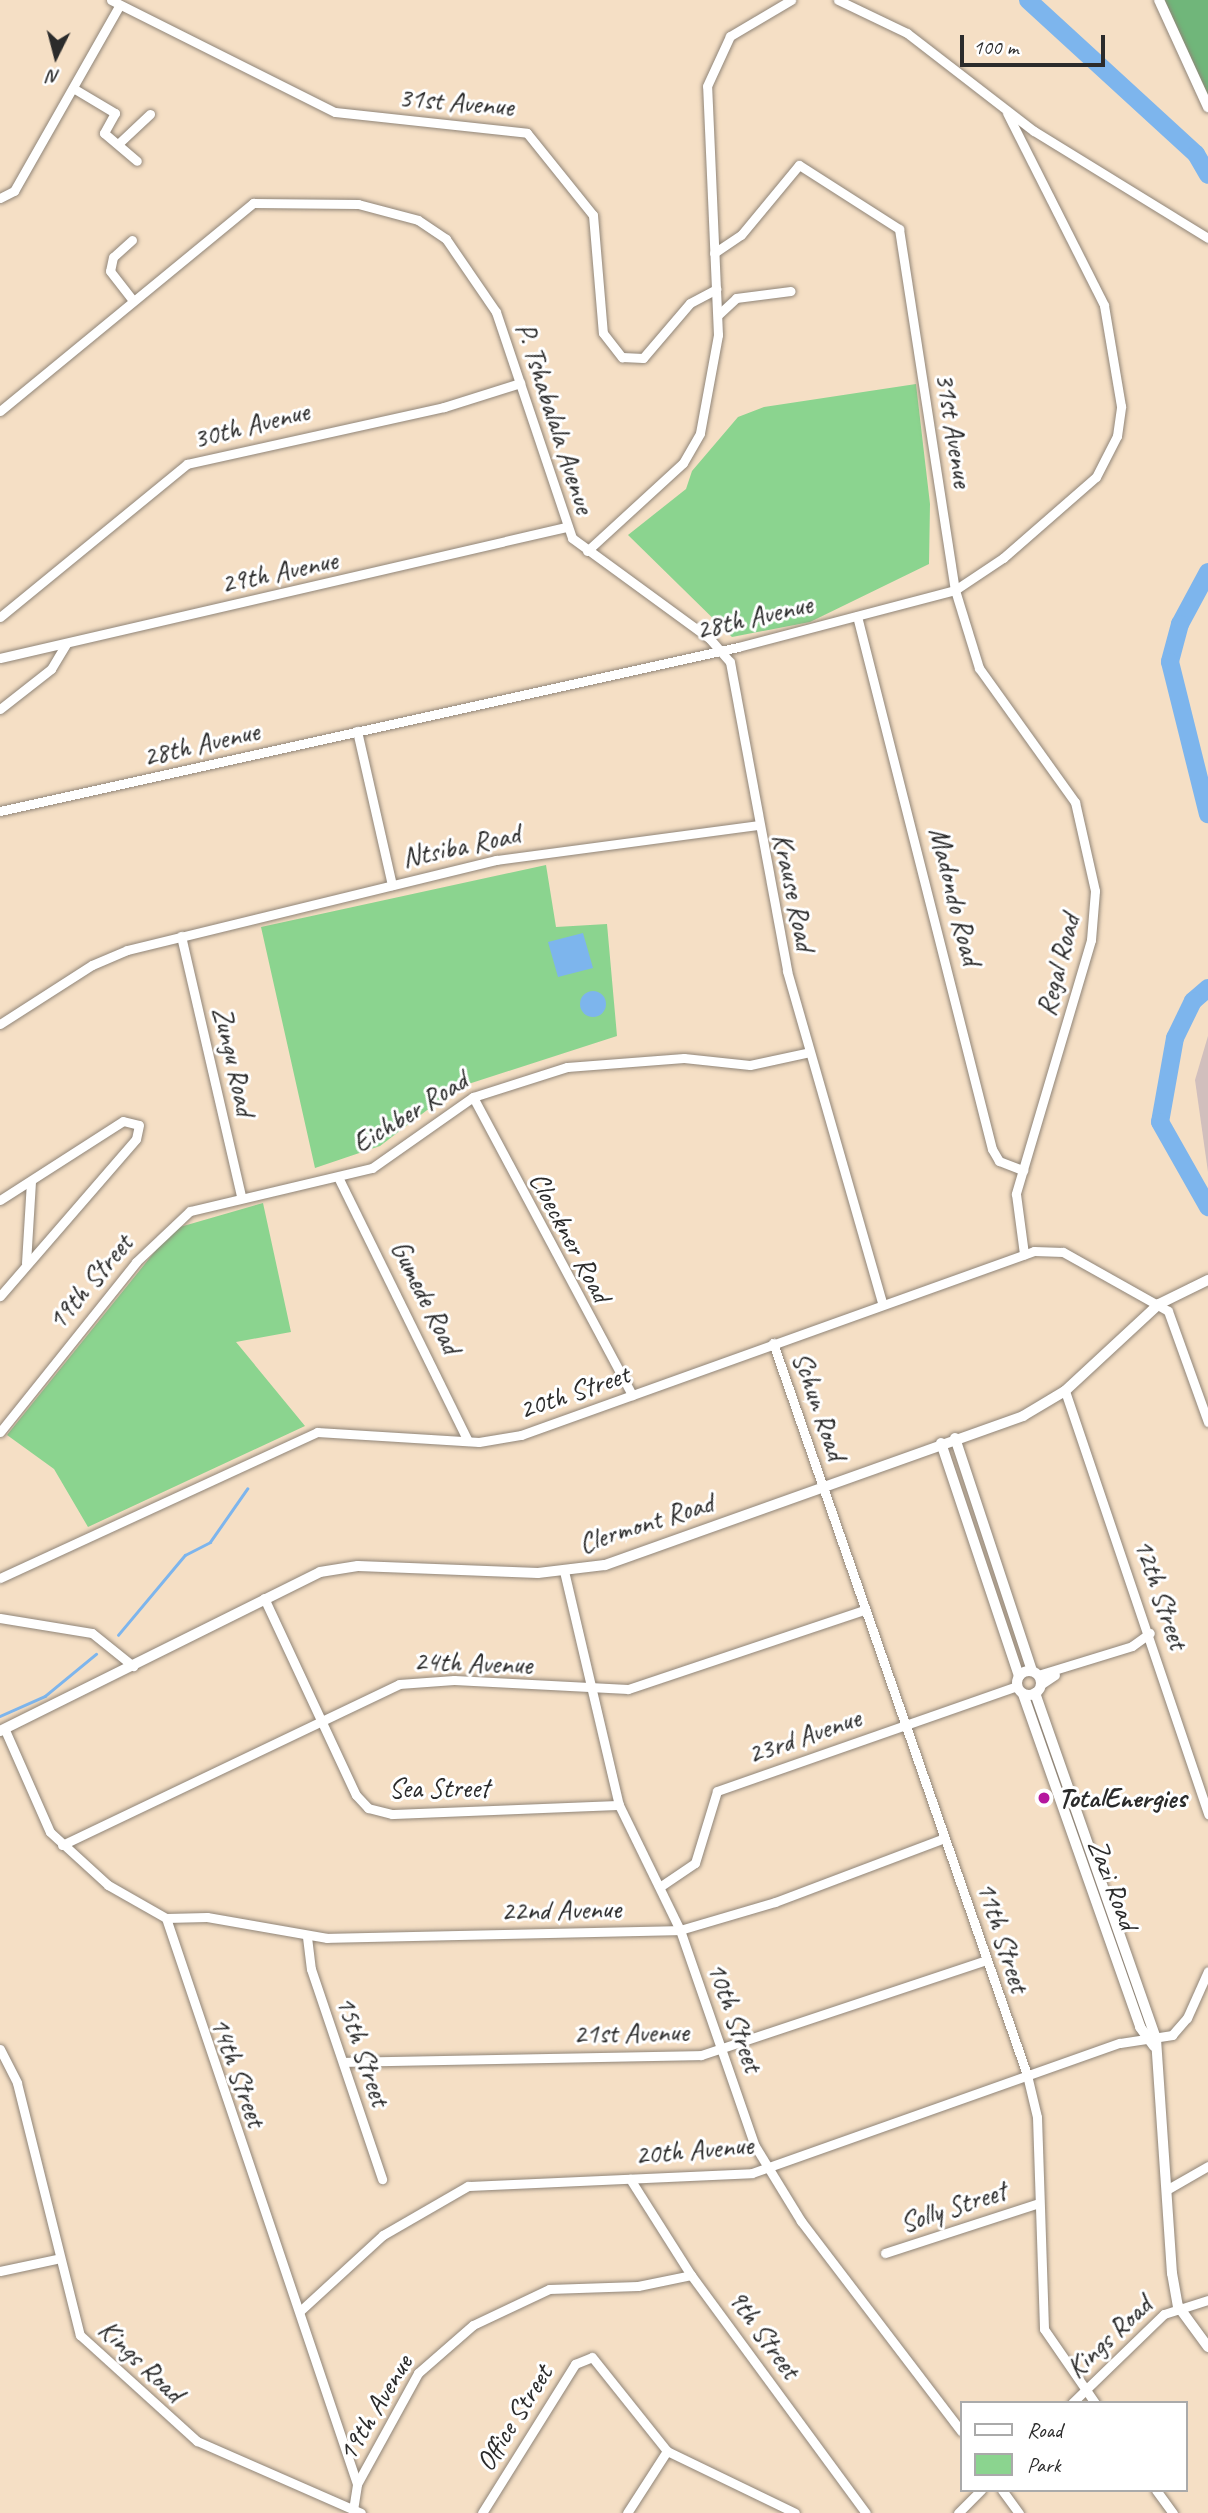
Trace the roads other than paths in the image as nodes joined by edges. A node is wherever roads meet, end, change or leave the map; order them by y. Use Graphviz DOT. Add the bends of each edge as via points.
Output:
graph roads {
  1 [pos="791,0"];
  2 [pos="838,0"];
  3 [pos="1159,0"];
  4 [pos="115,3"];
  5 [pos="73,88"];
  6 [pos="1208,107"];
  7 [pos="1007,113"];
  8 [pos="150,114"];
  9 [pos="118,144"];
  10 [pos="137,161"];
  11 [pos="0,198"];
  12 [pos="1208,238"];
  13 [pos="132,240"];
  14 [pos="714,253"];
  15 [pos="716,289"];
  16 [pos="791,291"];
  17 [pos="133,300"];
  18 [pos="718,315"];
  19 [pos="520,383"];
  20 [pos="0,411"];
  21 [pos="566,527"];
  22 [pos="587,551"];
  23 [pos="955,590"];
  24 [pos="857,616"];
  25 [pos="0,617"];
  26 [pos="66,644"];
  27 [pos="721,648"];
  28 [pos="0,658"];
  29 [pos="0,709"];
  30 [pos="357,731"];
  31 [pos="0,811"];
  32 [pos="757,825"];
  33 [pos="392,885"];
  34 [pos="181,936"];
  35 [pos="0,1024"];
  36 [pos="810,1052"];
  37 [pos="473,1097"];
  38 [pos="1023,1170"];
  39 [pos="338,1177"];
  40 [pos="31,1181"];
  41 [pos="241,1196"];
  42 [pos="0,1200"];
  43 [pos="1024,1254"];
  44 [pos="25,1265"];
  45 [pos="1208,1280"];
  46 [pos="0,1296"];
  47 [pos="882,1303"];
  48 [pos="1159,1304"];
  49 [pos="773,1343"];
  50 [pos="1065,1391"];
  51 [pos="632,1395"];
  52 [pos="1208,1422"];
  53 [pos="0,1432"];
  54 [pos="955,1438"];
  55 [pos="468,1441"];
  56 [pos="941,1443"];
  57 [pos="822,1485"];
  58 [pos="565,1571"];
  59 [pos="0,1578"];
  60 [pos="264,1598"];
  61 [pos="864,1610"];
  62 [pos="0,1618"];
  63 [pos="1150,1633"];
  64 [pos="133,1666"];
  65 [pos="1029,1683"];
  66 [pos="596,1688"];
  67 [pos="321,1721"];
  68 [pos="904,1724"];
  69 [pos="2,1730"];
  70 [pos="619,1805"];
  71 [pos="1208,1814"];
  72 [pos="944,1838"];
  73 [pos="62,1845"];
  74 [pos="661,1886"];
  75 [pos="166,1918"];
  76 [pos="680,1930"];
  77 [pos="307,1937"];
  78 [pos="987,1960"];
  79 [pos="1208,1971"];
  80 [pos="1144,2037"];
  81 [pos="1155,2042"];
  82 [pos="0,2049"];
  83 [pos="724,2051"];
  84 [pos="343,2062"];
  85 [pos="1027,2075"];
  86 [pos="1208,2166"];
  87 [pos="769,2167"];
  88 [pos="382,2179"];
  89 [pos="630,2179"];
  90 [pos="1168,2189"];
  91 [pos="1036,2204"];
  92 [pos="885,2253"];
  93 [pos="56,2259"];
  94 [pos="0,2271"];
  95 [pos="691,2275"];
  96 [pos="1208,2300"];
  97 [pos="1178,2306"];
  98 [pos="300,2311"];
  99 [pos="1208,2347"];
  100 [pos="1085,2388"];
  101 [pos="1074,2401"];
  102 [pos="1094,2401"];
  103 [pos="960,2430"];
  104 [pos="667,2451"];
  105 [pos="356,2484"];
  106 [pos="979,2492"];
  107 [pos="1003,2492"];
  108 [pos="1157,2492"];
  109 [pos="357,2512"];
  110 [pos="482,2513"];
  111 [pos="627,2513"];
  112 [pos="795,2513"];
  113 [pos="866,2513"];
  114 [pos="958,2513"];
  115 [pos="1019,2513"];
  116 [pos="1173,2513"];
  1 -- 14 [label="street, P. Tshabalala Avenue" via="740,26 709,78 705,115"];
  2 -- 7 [label="street" via="873,13 934,51"];
  3 -- 6 [label="street"];
  4 -- 5 [label="street"];
  4 -- 15 [label="street, 31st Avenue" via="335,112 527,133 593,215 603,333 622,357 643,358 690,303"];
  5 -- 9 [label="street" via="116,113 103,131"];
  5 -- 11 [label="street" via="14,191"];
  7 -- 12 [label="street"];
  7 -- 23 [label="street, 28th Avenue" via="1104,306 1120,419 1096,477 1047,525"];
  8 -- 9 [label="street"];
  9 -- 10 [label="street"];
  13 -- 17 [label="street" via="113,257 110,271"];
  14 -- 15 [label="street, P. Tshabalala Avenue"];
  14 -- 23 [label="street, 31st Avenue" via="741,235 799,165 896,223"];
  15 -- 18 [label="street, P. Tshabalala Avenue"];
  16 -- 18 [label="street" via="736,298"];
  17 -- 19 [label="street, P. Tshabalala Avenue" via="253,203 296,199 374,207 418,220 446,239 492,306"];
  17 -- 20 [label="street, P. Tshabalala Avenue"];
  18 -- 22 [label="street, P. Tshabalala Avenue" via="711,387 693,449"];
  19 -- 21 [label="street, P. Tshabalala Avenue"];
  19 -- 25 [label="street, 30th Avenue" via="444,407 187,464"];
  21 -- 22 [label="street, P. Tshabalala Avenue"];
  21 -- 26 [label="street, 29th Avenue"];
  22 -- 27 [label="street"];
  23 -- 24 [label="street, 28th Avenue"];
  23 -- 38 [label="street, Regal Road" via="985,683 1075,802 1095,891 1091,940"];
  24 -- 27 [label="street, 28th Avenue"];
  24 -- 38 [label="street, Madondo Road" via="992,1149 999,1161"];
  26 -- 28 [label="street, 29th Avenue"];
  26 -- 29 [label="street" via="51,669"];
  27 -- 30 [label="street, 28th Avenue"];
  27 -- 32 [label="street, Krause Road" via="732,673"];
  30 -- 31 [label="street, 28th Avenue"];
  30 -- 33 [label="street"];
  32 -- 33 [label="street, Ntsiba Road" via="536,853"];
  32 -- 36 [label="street, Krause Road"];
  33 -- 34 [label="street, Ntsiba Road"];
  34 -- 35 [label="street, Ntsiba Road" via="104,958"];
  34 -- 41 [label="street, Zungu Road"];
  36 -- 37 [label="street, Eichber Road" via="750,1065 684,1058 593,1062"];
  36 -- 47 [label="street, Krause Road"];
  37 -- 39 [label="street, Eichber Road" via="381,1163"];
  37 -- 51 [label="street, Cloeckner Road"];
  38 -- 43 [label="street, Regal Road" via="1013,1209"];
  39 -- 41 [label="street, Eichber Road"];
  39 -- 55 [label="street, Gumede Road"];
  40 -- 42 [label="street"];
  40 -- 44 [label="street"];
  40 -- 44 [label="street" via="123,1121 139,1125 136,1139"];
  41 -- 53 [label="street, 19th Street" via="190,1211 168,1226"];
  43 -- 47 [label="street, 20th Street"];
  43 -- 48 [label="street, 20th Street" via="1063,1252"];
  44 -- 46 [label="street"];
  45 -- 48 [label="street, Clermont Road"];
  47 -- 49 [label="street, 20th Street"];
  48 -- 50 [label="street, Clermont Road"];
  48 -- 52 [label="street" via="1173,1323"];
  49 -- 51 [label="street, 20th Street"];
  49 -- 57 [label="street, Schun Road"];
  50 -- 54 [label="street, Clermont Road" via="1023,1416"];
  50 -- 63 [label="street, 12th Street"];
  51 -- 55 [label="street, 20th Street" via="521,1435"];
  54 -- 56 [label="street, Clermont Road"];
  54 -- 65 [label="street, Zazi Road"];
  55 -- 59 [label="street, 20th Street" via="315,1433"];
  56 -- 57 [label="street, Clermont Road"];
  56 -- 65 [label="street, Zazi Road"];
  57 -- 58 [label="street, Clermont Road" via="626,1558"];
  57 -- 61 [label="street, 11th Street"];
  58 -- 60 [label="street, Clermont Road" via="344,1567"];
  58 -- 66 [label="street, 10th Street"];
  60 -- 64 [label="street, Clermont Road"];
  60 -- 67 [label="street, Sea Street"];
  61 -- 66 [label="street, 24th Avenue" via="638,1687"];
  61 -- 68 [label="street, 11th Street"];
  62 -- 64 [label="street" via="92,1633"];
  63 -- 65 [label="street, 23rd Avenue"];
  63 -- 71 [label="street, 12th Street"];
  64 -- 69 [label="street, Clermont Road"];
  65 -- 68 [label="street, 23rd Avenue"];
  65 -- 80 [label="street, Zazi Road"];
  65 -- 81 [label="street, Zazi Road"];
  66 -- 67 [label="street, 24th Avenue" via="409,1682"];
  66 -- 70 [label="street, 10th Street"];
  67 -- 70 [label="street, Sea Street" via="356,1795 379,1813"];
  67 -- 73 [label="street, 24th Avenue"];
  68 -- 72 [label="street, 11th Street"];
  68 -- 74 [label="street, 23rd Avenue" via="717,1791 695,1863"];
  69 -- 73 [label="street" via="40,1817"];
  70 -- 74 [label="street, 10th Street"];
  72 -- 76 [label="street, 22nd Avenue" via="775,1902"];
  72 -- 78 [label="street, 11th Street"];
  73 -- 75 [label="street" via="108,1885"];
  74 -- 76 [label="street, 10th Street"];
  75 -- 77 [label="street, 22nd Avenue" via="207,1917"];
  75 -- 98 [label="street, 14th Street" via="211,2067"];
  76 -- 77 [label="street, 22nd Avenue"];
  76 -- 83 [label="street, 10th Street"];
  77 -- 84 [label="street, 15th Street"];
  78 -- 83 [label="street, 21st Avenue"];
  78 -- 85 [label="street, 11th Street"];
  79 -- 81 [label="street" via="1184,2023"];
  80 -- 81 [label="street, Zazi Road"];
  80 -- 85 [label="street, 20th Avenue"];
  81 -- 90 [label="street, Zazi Road" via="1165,2097"];
  82 -- 93 [label="street, Kings Road" via="21,2098"];
  83 -- 84 [label="street, 21st Avenue"];
  83 -- 87 [label="street, 10th Street" via="755,2146"];
  84 -- 88 [label="street, 15th Street"];
  85 -- 87 [label="street, 20th Avenue"];
  85 -- 91 [label="street, 11th Street" via="1037,2117"];
  86 -- 90 [label="street"];
  87 -- 89 [label="street, 20th Avenue" via="741,2176"];
  87 -- 103 [label="street, 10th Street" via="896,2353"];
  89 -- 95 [label="street, 9th Street"];
  89 -- 98 [label="street, 20th Avenue" via="468,2186 383,2235"];
  90 -- 97 [label="street, Zazi Road" via="1166,2230"];
  91 -- 92 [label="street, Solly Street"];
  91 -- 100 [label="street, 11th Street" via="1046,2336"];
  93 -- 94 [label="street"];
  93 -- 109 [label="street, Kings Road" via="80,2335 169,2421 211,2449"];
  95 -- 105 [label="street, 19th Avenue" via="638,2286 550,2289 473,2325 418,2373"];
  95 -- 113 [label="street, 9th Street"];
  96 -- 97 [label="street"];
  97 -- 99 [label="street, Zazi Road"];
  97 -- 100 [label="street, Kings Road"];
  98 -- 105 [label="street, 14th Street"];
  100 -- 101 [label="street, Kings Road"];
  100 -- 102 [label="street, 11th Street"];
  104 -- 110 [label="street, Office Street" via="592,2357 575,2364"];
  104 -- 111 [label="street"];
  104 -- 112 [label="street"];
  105 -- 109 [label="street, 19th Avenue"];
  106 -- 114 [label="street"];
  107 -- 115 [label="street"];
  108 -- 116 [label="street"];
}
